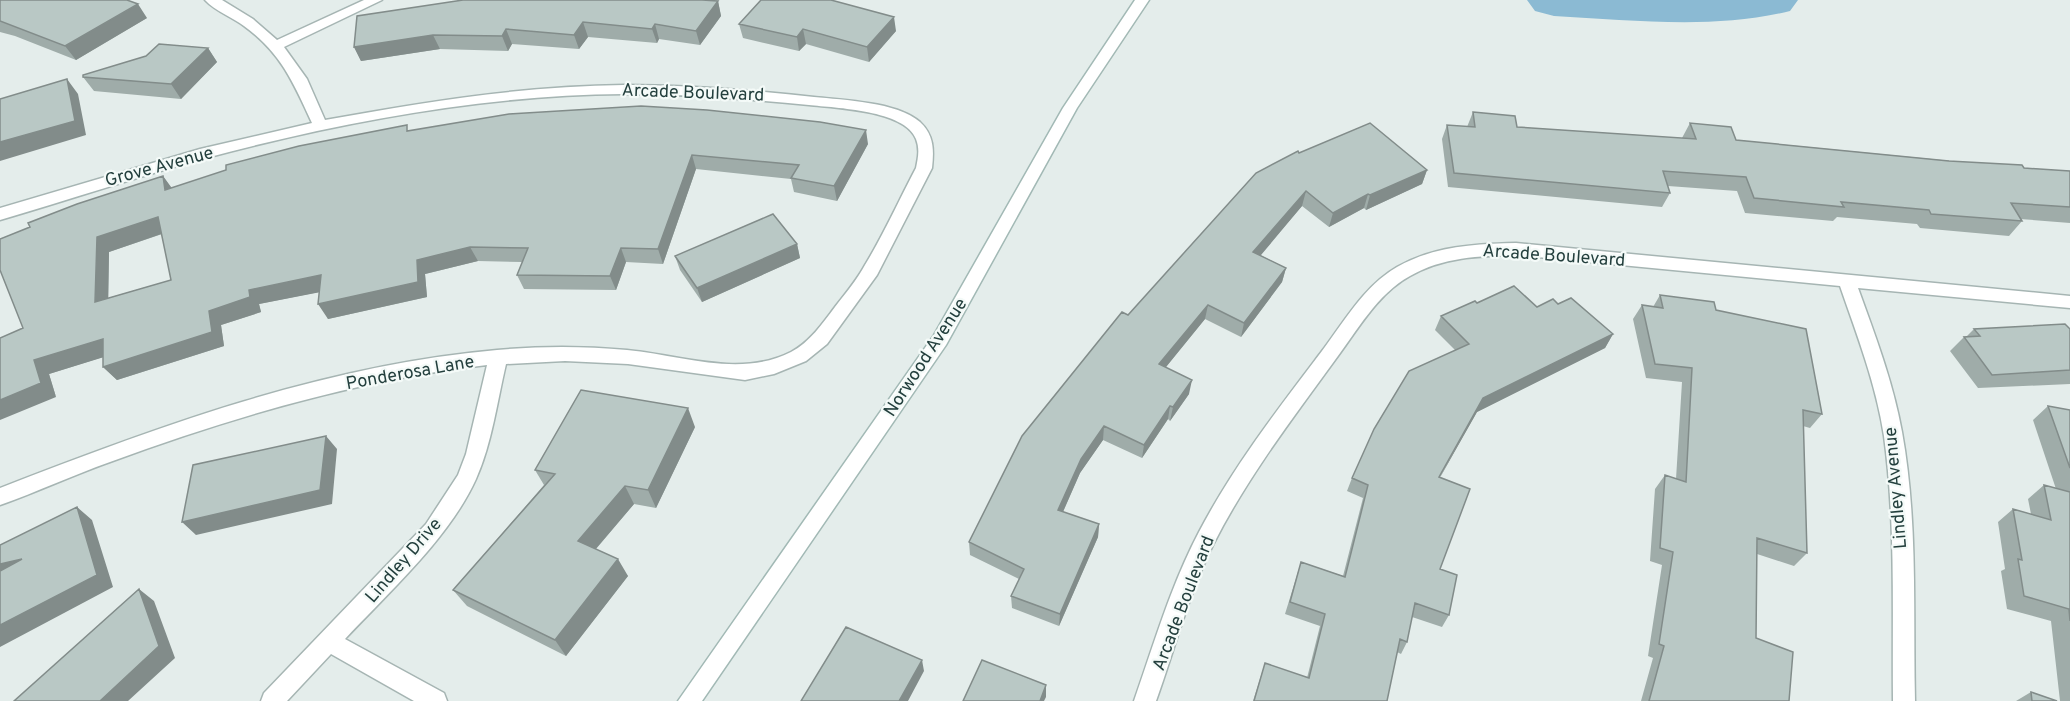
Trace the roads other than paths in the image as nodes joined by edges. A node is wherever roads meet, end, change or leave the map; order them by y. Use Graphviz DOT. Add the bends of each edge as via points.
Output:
graph roads {
  1 [pos="212,0"];
  2 [pos="375,0"];
  3 [pos="1142,0"];
  4 [pos="275,46"];
  5 [pos="320,125"];
  6 [pos="0,214"];
  7 [pos="1847,281"];
  8 [pos="2070,302"];
  9 [pos="825,333"];
  10 [pos="498,357"];
  11 [pos="0,496"];
  12 [pos="329,641"];
  13 [pos="272,701"];
  14 [pos="436,701"];
  15 [pos="689,701"];
  16 [pos="1145,701"];
  17 [pos="1904,701"];
  1 -- 4 [label="street" via="236,13"];
  2 -- 4 [label="street"];
  3 -- 15 [label="street, Norwood Avenue" via="1070,108 940,340"];
  4 -- 5 [label="street" via="296,74"];
  5 -- 6 [label="street, Grove Avenue" via="201,154"];
  5 -- 9 [label="street, Arcade Boulevard" via="473,99 642,89 711,90 797,98 901,116 925,138 924,168 871,271"];
  7 -- 8 [label="street, Arcade Boulevard"];
  7 -- 16 [label="street, Arcade Boulevard" via="1516,249 1444,254 1401,272 1369,300 1252,462 1216,520 1186,585"];
  7 -- 17 [label="street, Lindley Avenue" via="1881,378 1893,435 1899,494"];
  9 -- 10 [label="street, Ponderosa Lane" via="800,356 774,368 745,373 628,357"];
  10 -- 11 [label="street, Ponderosa Lane" via="366,377 238,411 103,456"];
  10 -- 12 [label="street, Lindley Drive" via="476,454 466,479 434,530"];
  12 -- 13 [label="street, Lindley Drive"];
  12 -- 14 [label="street"];
}
